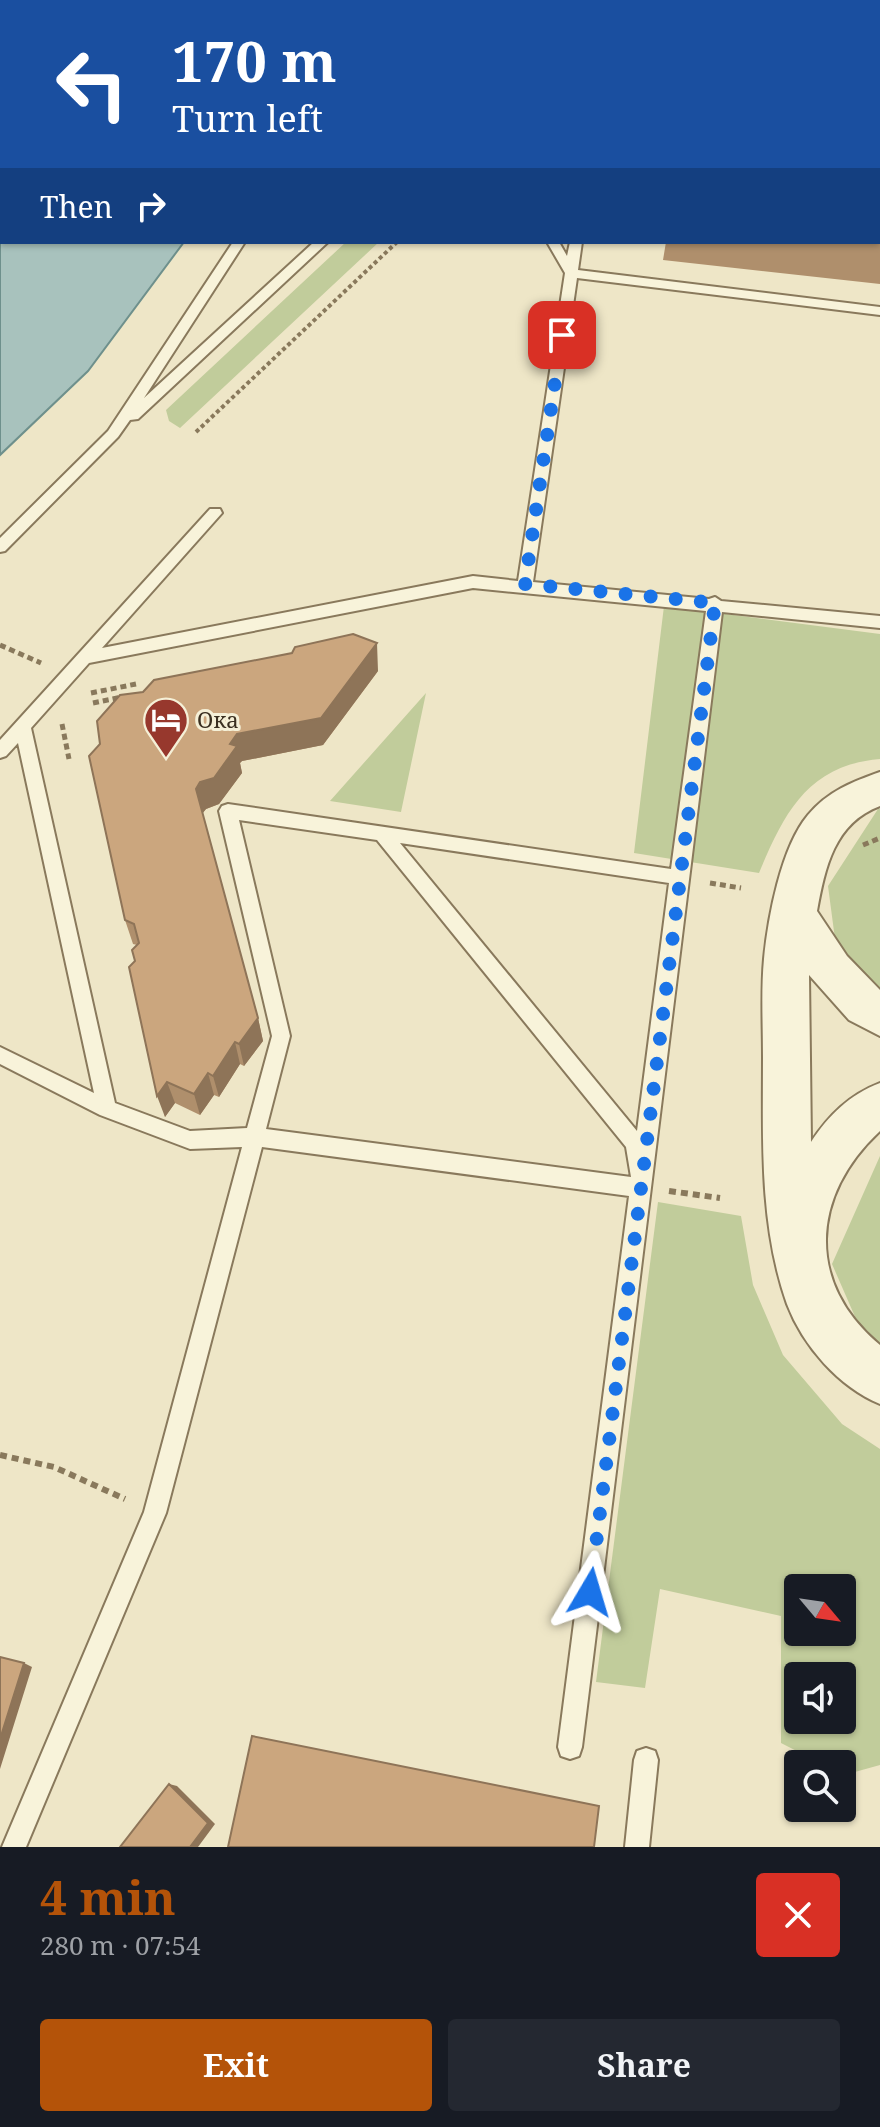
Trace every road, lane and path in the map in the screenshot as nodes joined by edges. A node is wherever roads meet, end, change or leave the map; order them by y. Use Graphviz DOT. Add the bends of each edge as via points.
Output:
graph roads {
  1 [pos="238,244"];
  2 [pos="320,244"];
  3 [pos="395,244"];
  4 [pos="554,244"];
  5 [pos="576,244"];
  6 [pos="571,273"];
  7 [pos="880,311"];
  8 [pos="196,432"];
  9 [pos="113,434"];
  10 [pos="215,513"];
  11 [pos="0,547"];
  12 [pos="525,584"];
  13 [pos="715,603"];
  14 [pos="880,622"];
  15 [pos="0,645"];
  16 [pos="83,658"];
  17 [pos="67,675"];
  18 [pos="136,684"];
  19 [pos="91,693"];
  20 [pos="124,697"];
  21 [pos="93,703"];
  22 [pos="62,724"];
  23 [pos="22,725"];
  24 [pos="0,751"];
  25 [pos="69,759"];
  26 [pos="880,789"];
  27 [pos="383,835"];
  28 [pos="880,838"];
  29 [pos="856,849"];
  30 [pos="679,877"];
  31 [pos="795,913"];
  32 [pos="880,1016"];
  33 [pos="0,1055"];
  34 [pos="880,1105"];
  35 [pos="107,1109"];
  36 [pos="255,1137"];
  37 [pos="642,1188"];
  38 [pos="720,1198"];
  39 [pos="801,1259"];
  40 [pos="880,1378"];
  41 [pos="0,1455"];
  42 [pos="155,1513"];
  43 [pos="570,1747"];
  44 [pos="646,1760"];
  45 [pos="14,1847"];
  46 [pos="637,1847"];
  1 -- 9 [label="lane"];
  2 -- 9 [label="lane"];
  3 -- 8 [label="path"];
  4 -- 6 [label="lane"];
  5 -- 6 [label="lane"];
  6 -- 7 [label="lane"];
  6 -- 12 [label="lane"];
  9 -- 11 [label="lane"];
  10 -- 16 [label="lane"];
  12 -- 13 [label="lane"];
  12 -- 16 [label="lane" via="473,582"];
  13 -- 14 [label="lane"];
  13 -- 30 [label="lane"];
  15 -- 17 [label="path"];
  16 -- 17 [label="lane"];
  17 -- 23 [label="lane"];
  18 -- 19 [label="path"];
  20 -- 21 [label="path"];
  22 -- 25 [label="path"];
  23 -- 24 [label="lane"];
  23 -- 35 [label="lane"];
  26 -- 31 [label="street" via="853,799 822,828 804,865"];
  27 -- 30 [label="lane"];
  27 -- 36 [label="lane" via="228,811 281,1036"];
  27 -- 37 [label="lane" via="636,1144"];
  28 -- 29 [label="path"];
  30 -- 37 [label="lane"];
  31 -- 32 [label="street" via="822,961 855,1000"];
  31 -- 39 [label="street" via="786,959 787,1176"];
  33 -- 35 [label="lane"];
  34 -- 39 [label="street" via="845,1134 820,1169 806,1211"];
  35 -- 36 [label="lane" via="190,1140"];
  36 -- 37 [label="lane"];
  36 -- 42 [label="lane"];
  37 -- 38 [label="path"];
  37 -- 43 [label="lane"];
  39 -- 40 [label="street" via="812,1302 845,1349"];
  41 -- 42 [label="path" via="54,1467"];
  42 -- 45 [label="lane"];
  44 -- 46 [label="lane"];
}
